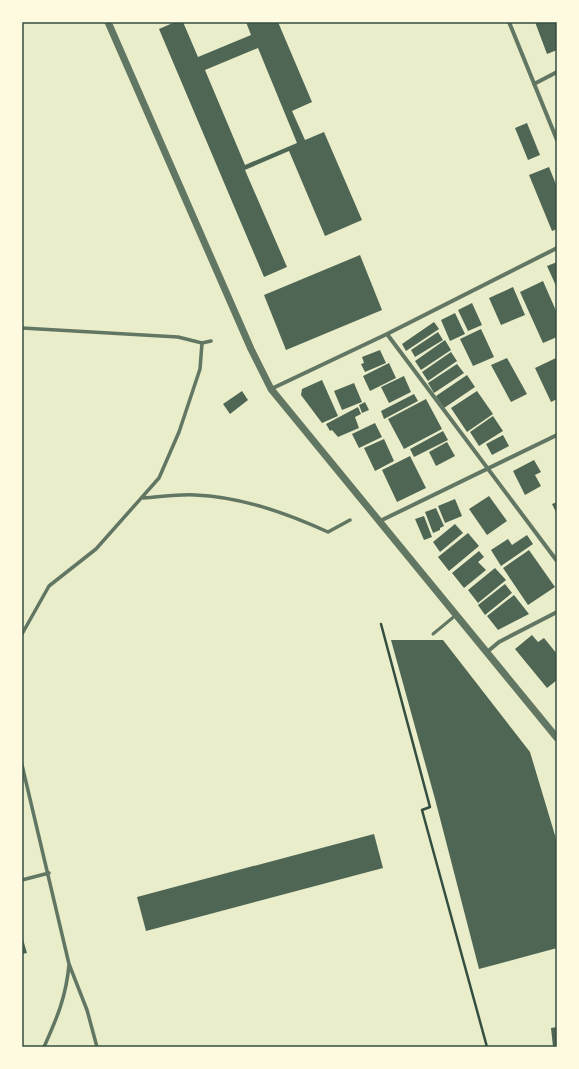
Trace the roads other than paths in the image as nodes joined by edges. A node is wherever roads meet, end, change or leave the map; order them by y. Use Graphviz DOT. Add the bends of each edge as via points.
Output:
graph roads {
  1 [pos="108,22"];
  2 [pos="509,22"];
  3 [pos="557,72"];
  4 [pos="534,84"];
  5 [pos="557,140"];
  6 [pos="557,248"];
  7 [pos="22,328"];
  8 [pos="387,334"];
  9 [pos="211,342"];
  10 [pos="202,343"];
  11 [pos="271,389"];
  12 [pos="557,434"];
  13 [pos="489,469"];
  14 [pos="143,498"];
  15 [pos="350,520"];
  16 [pos="380,521"];
  17 [pos="557,561"];
  18 [pos="557,612"];
  19 [pos="456,615"];
  20 [pos="22,634"];
  21 [pos="433,634"];
  22 [pos="487,652"];
  23 [pos="557,738"];
  24 [pos="22,765"];
  25 [pos="49,873"];
  26 [pos="22,880"];
  27 [pos="69,964"];
  28 [pos="44,1047"];
  29 [pos="97,1047"];
  1 -- 11 [label="street" via="251,349"];
  2 -- 4 [label="street"];
  3 -- 4 [label="street"];
  4 -- 5 [label="street"];
  6 -- 8 [label="street"];
  7 -- 10 [label="street" via="178,336"];
  8 -- 11 [label="street"];
  8 -- 13 [label="street"];
  9 -- 10 [label="street"];
  10 -- 14 [label="street" via="200,369 179,432 159,478"];
  11 -- 16 [label="street"];
  12 -- 13 [label="street"];
  13 -- 16 [label="street"];
  13 -- 17 [label="street"];
  14 -- 15 [label="street" via="194,495 234,499 302,520 328,532"];
  14 -- 20 [label="street" via="96,549 49,586"];
  16 -- 19 [label="street"];
  18 -- 22 [label="street" via="499,642"];
  19 -- 21 [label="lane"];
  19 -- 22 [label="street"];
  22 -- 23 [label="street"];
  24 -- 25 [label="street"];
  25 -- 26 [label="street"];
  25 -- 27 [label="street"];
  27 -- 28 [label="street" via="67,989"];
  27 -- 29 [label="street" via="87,1010"];
}
